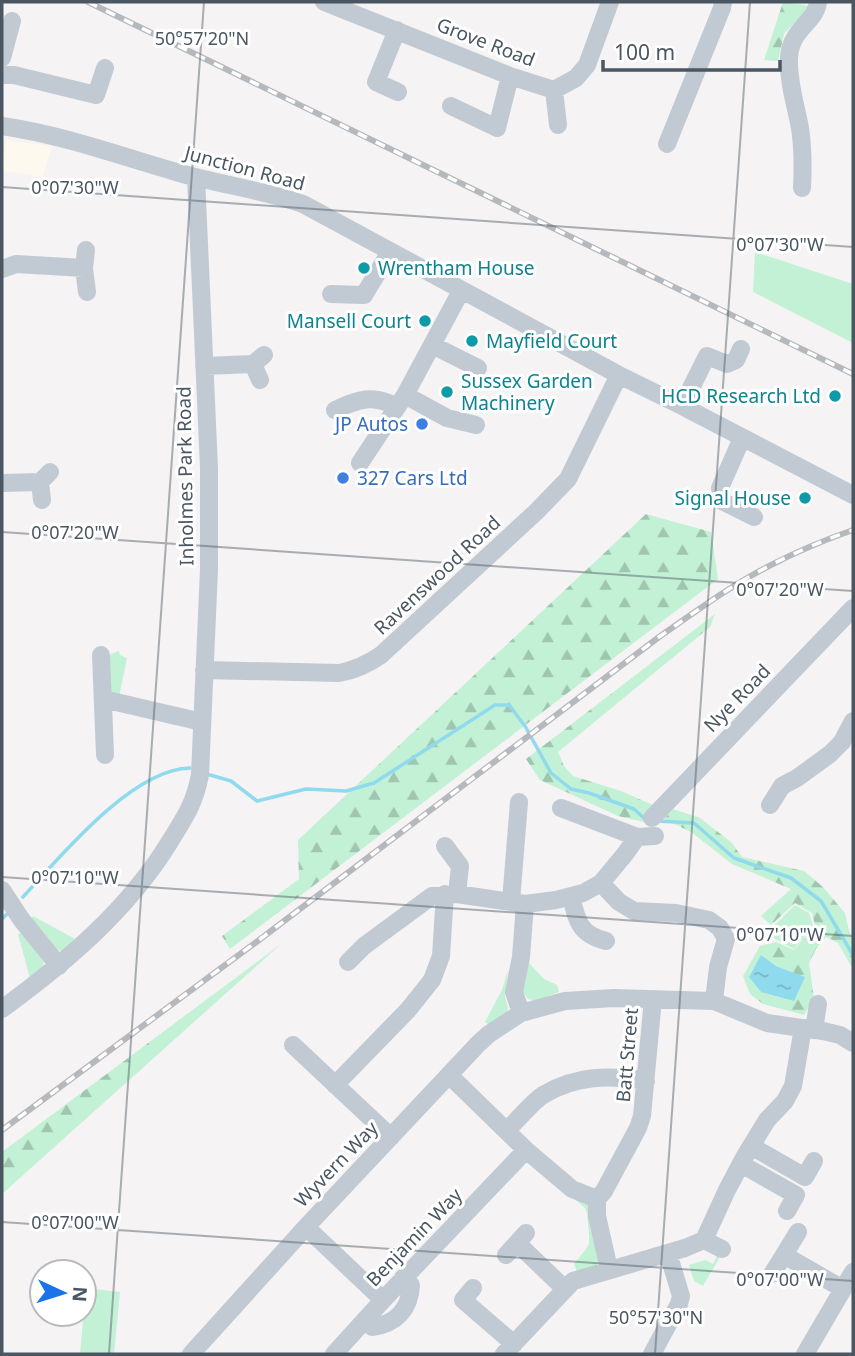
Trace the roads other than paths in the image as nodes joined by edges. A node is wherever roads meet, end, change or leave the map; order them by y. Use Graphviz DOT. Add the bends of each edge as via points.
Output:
graph roads {
  1 [pos="324,2"];
  2 [pos="610,2"];
  3 [pos="723,2"];
  4 [pos="818,2"];
  5 [pos="12,21"];
  6 [pos="397,30"];
  7 [pos="2,58"];
  8 [pos="105,68"];
  9 [pos="2,75"];
  10 [pos="510,76"];
  11 [pos="554,90"];
  12 [pos="398,92"];
  13 [pos="451,106"];
  14 [pos="558,125"];
  15 [pos="2,126"];
  16 [pos="667,144"];
  17 [pos="196,177"];
  18 [pos="802,188"];
  19 [pos="390,252"];
  20 [pos="2,269"];
  21 [pos="461,291"];
  22 [pos="87,292"];
  23 [pos="331,294"];
  24 [pos="432,345"];
  25 [pos="741,349"];
  26 [pos="204,366"];
  27 [pos="259,366"];
  28 [pos="478,368"];
  29 [pos="619,375"];
  30 [pos="401,401"];
  31 [pos="682,406"];
  32 [pos="335,410"];
  33 [pos="476,425"];
  34 [pos="742,438"];
  35 [pos="360,463"];
  36 [pos="2,483"];
  37 [pos="852,494"];
  38 [pos="42,500"];
  39 [pos="754,517"];
  40 [pos="853,608"];
  41 [pos="101,655"];
  42 [pos="204,670"];
  43 [pos="103,699"];
  44 [pos="853,721"];
  45 [pos="202,722"];
  46 [pos="848,746"];
  47 [pos="105,754"];
  48 [pos="519,802"];
  49 [pos="770,805"];
  50 [pos="561,808"];
  51 [pos="648,831"];
  52 [pos="445,846"];
  53 [pos="601,883"];
  54 [pos="2,890"];
  55 [pos="451,894"];
  56 [pos="570,896"];
  57 [pos="518,902"];
  58 [pos="606,941"];
  59 [pos="348,962"];
  60 [pos="59,966"];
  61 [pos="653,999"];
  62 [pos="714,1001"];
  63 [pos="818,1004"];
  64 [pos="2,1009"];
  65 [pos="521,1013"];
  66 [pos="808,1029"];
  67 [pos="853,1042"];
  68 [pos="293,1045"];
  69 [pos="450,1076"];
  70 [pos="646,1081"];
  71 [pos="335,1085"];
  72 [pos="507,1130"];
  73 [pos="391,1138"];
  74 [pos="751,1146"];
  75 [pos="526,1150"];
  76 [pos="814,1161"];
  77 [pos="741,1164"];
  78 [pos="597,1199"];
  79 [pos="787,1212"];
  80 [pos="306,1227"];
  81 [pos="798,1232"];
  82 [pos="704,1240"];
  83 [pos="516,1244"];
  84 [pos="722,1248"];
  85 [pos="668,1253"];
  86 [pos="784,1255"];
  87 [pos="609,1269"];
  88 [pos="853,1272"];
  89 [pos="772,1274"];
  90 [pos="403,1278"];
  91 [pos="473,1288"];
  92 [pos="565,1289"];
  93 [pos="843,1289"];
  94 [pos="383,1300"];
  95 [pos="365,1320"];
  96 [pos="509,1349"];
  97 [pos="191,1354"];
  98 [pos="334,1354"];
  99 [pos="652,1354"];
  100 [pos="805,1354"];
  1 -- 6 [label="street, Grove Road"];
  2 -- 11 [label="street" via="587,65 576,78"];
  3 -- 16 [label="street"];
  4 -- 18 [label="street" via="794,38 789,57 802,142"];
  5 -- 7 [label="street"];
  6 -- 10 [label="street, Grove Road"];
  6 -- 12 [label="street" via="376,82"];
  8 -- 9 [label="street" via="96,95"];
  10 -- 11 [label="street, Grove Road"];
  10 -- 13 [label="street" via="497,128"];
  11 -- 14 [label="street"];
  15 -- 17 [label="street, Junction Road"];
  17 -- 19 [label="street, Junction Road" via="303,204"];
  17 -- 26 [label="street, Inholmes Park Road"];
  19 -- 21 [label="street, Junction Road"];
  19 -- 23 [label="street" via="364,296"];
  20 -- 22 [label="street" via="85,259"];
  21 -- 24 [label="street"];
  21 -- 29 [label="street, Junction Road"];
  24 -- 28 [label="street"];
  24 -- 30 [label="street"];
  25 -- 31 [label="street" via="736,360 726,364 702,353"];
  26 -- 27 [label="street"];
  26 -- 42 [label="street, Inholmes Park Road" via="209,468"];
  29 -- 31 [label="street, Junction Road"];
  29 -- 42 [label="street, Ravenswood Road" via="568,479 367,665 340,673"];
  30 -- 32 [label="street" via="376,398"];
  30 -- 33 [label="street"];
  30 -- 35 [label="street"];
  31 -- 34 [label="street, Junction Road"];
  34 -- 37 [label="street, Junction Road"];
  34 -- 39 [label="street" via="720,495 722,501"];
  36 -- 38 [label="street" via="45,477"];
  40 -- 51 [label="street, Nye Road"];
  41 -- 43 [label="street"];
  42 -- 45 [label="street, Inholmes Park Road"];
  43 -- 45 [label="street"];
  43 -- 47 [label="street"];
  44 -- 46 [label="street"];
  45 -- 60 [label="street, Inholmes Park Road" via="200,775 190,810 123,905"];
  46 -- 49 [label="street" via="782,786"];
  48 -- 57 [label="street"];
  50 -- 51 [label="street" via="608,827"];
  51 -- 53 [label="street, Nye Road"];
  52 -- 55 [label="street" via="460,866"];
  53 -- 56 [label="street"];
  53 -- 62 [label="street" via="634,911 709,920 720,928 726,939"];
  54 -- 60 [label="street"];
  55 -- 57 [label="street"];
  55 -- 59 [label="street" via="432,896"];
  55 -- 71 [label="street" via="441,956 432,980"];
  56 -- 57 [label="street"];
  56 -- 58 [label="street" via="585,932"];
  57 -- 65 [label="street" via="521,957 514,992"];
  60 -- 64 [label="street, Inholmes Park Road"];
  61 -- 62 [label="street, Wyvern Way"];
  61 -- 65 [label="street, Wyvern Way" via="565,1001"];
  61 -- 70 [label="street, Batt Street"];
  62 -- 66 [label="street, Wyvern Way" via="767,1023"];
  63 -- 66 [label="street"];
  65 -- 69 [label="street, Wyvern Way" via="484,1039"];
  66 -- 67 [label="street, Wyvern Way"];
  66 -- 74 [label="street" via="793,1086"];
  68 -- 71 [label="street"];
  69 -- 72 [label="street"];
  69 -- 73 [label="street, Wyvern Way"];
  70 -- 72 [label="street" via="616,1076 568,1083 541,1096"];
  70 -- 78 [label="street, Batt Street" via="639,1128"];
  71 -- 73 [label="street"];
  72 -- 75 [label="street"];
  73 -- 80 [label="street, Wyvern Way"];
  74 -- 76 [label="street" via="805,1177"];
  74 -- 77 [label="street"];
  75 -- 78 [label="street" via="572,1189"];
  75 -- 90 [label="street, Benjamin Way"];
  77 -- 79 [label="street" via="796,1195"];
  77 -- 82 [label="street"];
  78 -- 87 [label="street"];
  80 -- 94 [label="street"];
  80 -- 97 [label="street, Wyvern Way"];
  81 -- 86 [label="street"];
  82 -- 84 [label="street"];
  82 -- 85 [label="street"];
  83 -- 92 [label="street"];
  85 -- 87 [label="street"];
  85 -- 99 [label="street" via="681,1296"];
  86 -- 89 [label="street"];
  86 -- 93 [label="street"];
  87 -- 92 [label="street" via="579,1278"];
  88 -- 93 [label="street"];
  90 -- 94 [label="street, Benjamin Way"];
  90 -- 95 [label="street" via="411,1285 399,1315 384,1326 372,1327"];
  91 -- 96 [label="street" via="463,1300 468,1311"];
  92 -- 96 [label="street"];
  93 -- 100 [label="street"];
  94 -- 95 [label="street, Benjamin Way"];
  95 -- 98 [label="street, Benjamin Way"];
}
